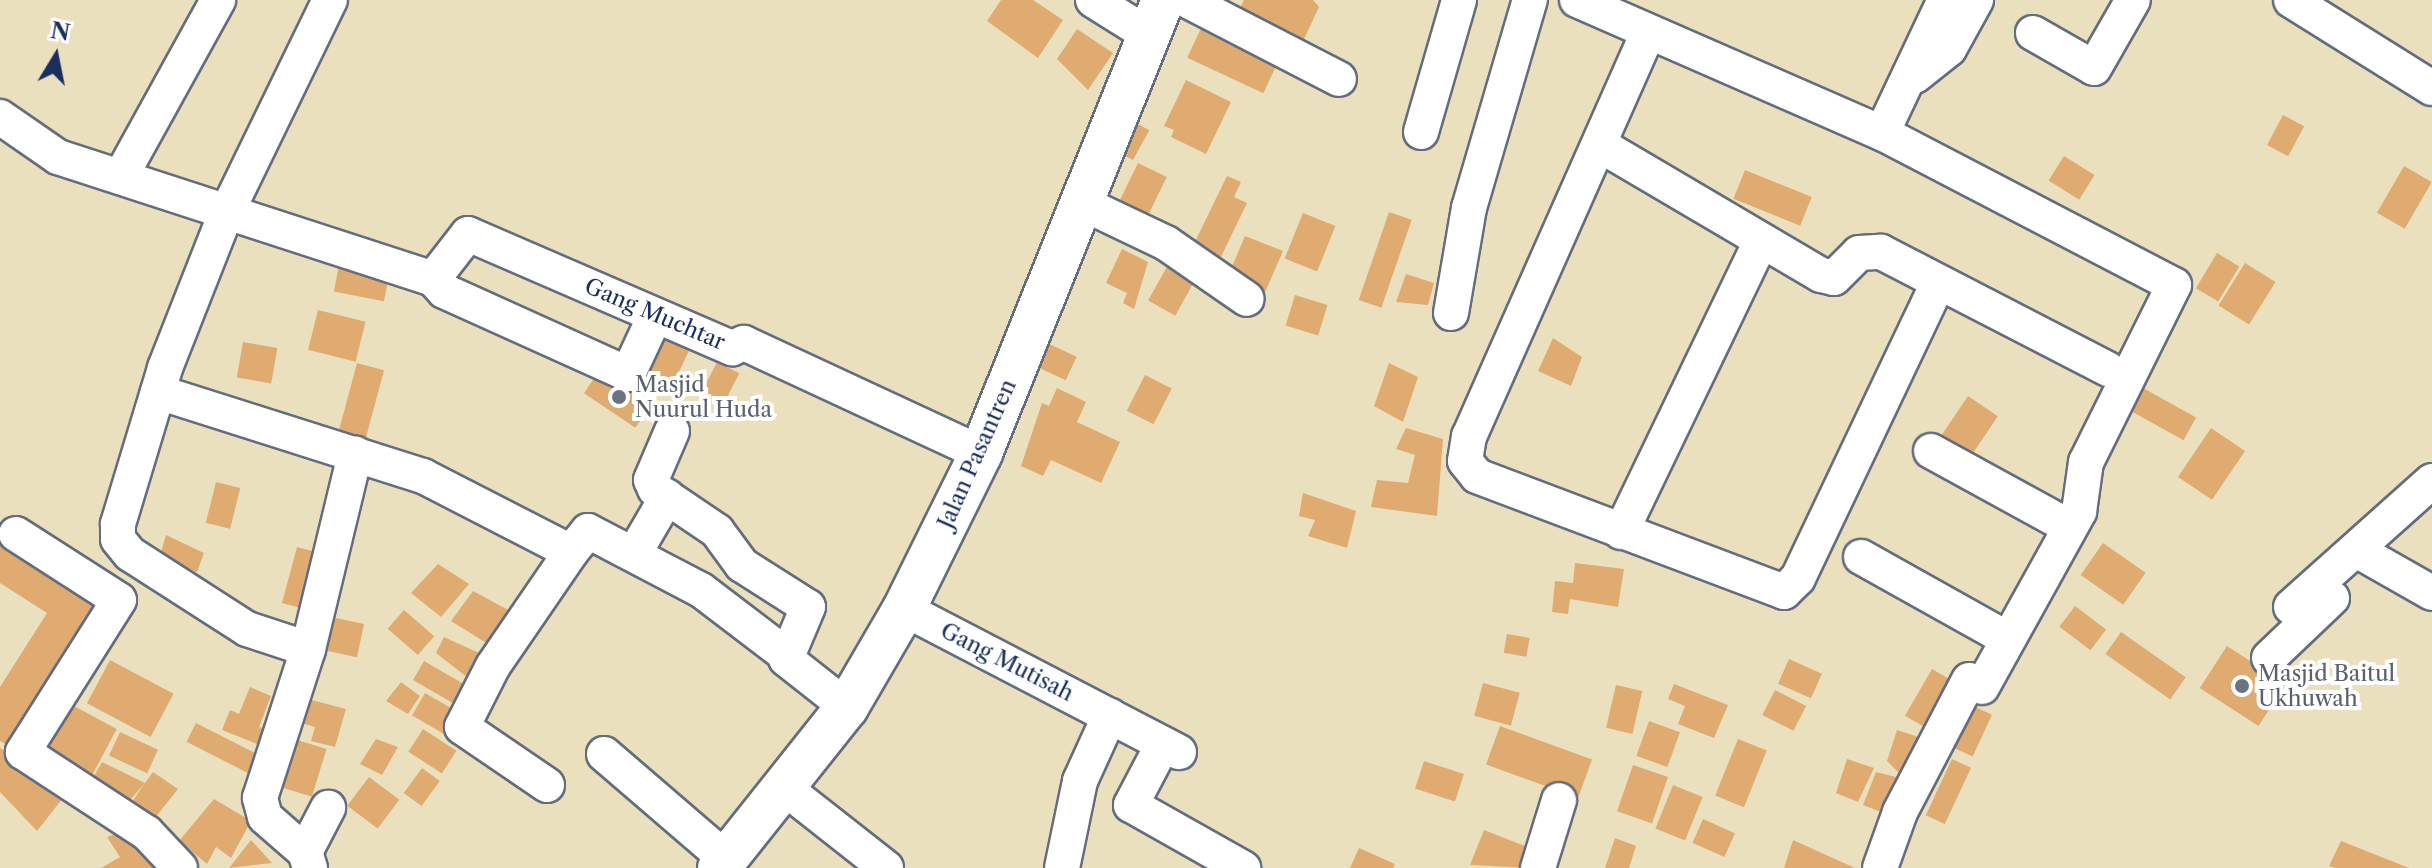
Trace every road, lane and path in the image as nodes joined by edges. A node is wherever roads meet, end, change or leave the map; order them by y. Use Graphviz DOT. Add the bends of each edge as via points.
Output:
graph roads {
  1 [pos="218,0"];
  2 [pos="330,0"];
  3 [pos="1093,0"];
  4 [pos="1186,0"];
  5 [pos="1459,0"];
  6 [pos="1530,0"];
  7 [pos="1577,0"];
  8 [pos="1945,0"];
  9 [pos="1976,0"];
  10 [pos="2133,0"];
  11 [pos="2291,0"];
  12 [pos="1156,18"];
  13 [pos="2033,33"];
  14 [pos="1647,35"];
  15 [pos="1915,76"];
  16 [pos="1339,79"];
  17 [pos="2432,88"];
  18 [pos="0,117"];
  19 [pos="1421,132"];
  20 [pos="1882,133"];
  21 [pos="1600,145"];
  22 [pos="121,176"];
  23 [pos="1084,204"];
  24 [pos="225,216"];
  25 [pos="1761,241"];
  26 [pos="433,279"];
  27 [pos="1938,283"];
  28 [pos="1247,299"];
  29 [pos="1451,313"];
  30 [pos="655,316"];
  31 [pos="2108,369"];
  32 [pos="158,392"];
  33 [pos="672,431"];
  34 [pos="1931,451"];
  35 [pos="981,453"];
  36 [pos="355,454"];
  37 [pos="2432,481"];
  38 [pos="667,497"];
  39 [pos="2070,527"];
  40 [pos="1621,532"];
  41 [pos="16,534"];
  42 [pos="571,552"];
  43 [pos="635,552"];
  44 [pos="1861,557"];
  45 [pos="2351,557"];
  46 [pos="2432,593"];
  47 [pos="2291,607"];
  48 [pos="904,609"];
  49 [pos="2008,639"];
  50 [pos="308,649"];
  51 [pos="785,654"];
  52 [pos="2269,658"];
  53 [pos="847,707"];
  54 [pos="1110,715"];
  55 [pos="604,754"];
  56 [pos="547,785"];
  57 [pos="787,790"];
  58 [pos="1559,800"];
  59 [pos="328,808"];
  60 [pos="308,860"];
  61 [pos="723,864"];
  62 [pos="180,868"];
  63 [pos="886,868"];
  64 [pos="1062,868"];
  65 [pos="1243,868"];
  66 [pos="1538,868"];
  67 [pos="1880,868"];
  1 -- 22 [label="street"];
  2 -- 24 [label="street"];
  3 -- 12 [label="street"];
  4 -- 16 [label="street"];
  5 -- 19 [label="street"];
  6 -- 29 [label="street" via="1469,208"];
  7 -- 14 [label="street"];
  8 -- 15 [label="street" via="1923,38"];
  9 -- 15 [label="street" via="1949,49"];
  10 -- 13 [label="street" via="2094,68"];
  11 -- 17 [label="street"];
  12 -- 23 [label="main road, Jalan Pasantren"];
  14 -- 20 [label="street"];
  14 -- 21 [label="street"];
  15 -- 20 [label="street"];
  18 -- 22 [label="street" via="58,157"];
  20 -- 39 [label="street" via="2176,290 2086,462"];
  21 -- 25 [label="street"];
  21 -- 40 [label="street" via="1469,436 1465,461 1477,476"];
  22 -- 24 [label="street"];
  23 -- 28 [label="street" via="1166,243"];
  23 -- 35 [label="main road, Jalan Pasantren"];
  24 -- 26 [label="street"];
  24 -- 32 [label="street"];
  25 -- 27 [label="street" via="1821,275 1834,278 1869,250"];
  25 -- 40 [label="street"];
  26 -- 30 [label="street, Gang Muchtar" via="468,234"];
  26 -- 30 [label="street" via="444,291 628,374"];
  27 -- 31 [label="street"];
  27 -- 40 [label="street" via="1792,587 1767,590"];
  30 -- 35 [label="street, Gang Muchtar" via="732,348 744,343"];
  32 -- 36 [label="street"];
  32 -- 50 [label="street" via="118,539 130,554 247,629"];
  33 -- 38 [label="street" via="651,480"];
  34 -- 39 [label="street"];
  35 -- 48 [label="main road, Jalan Pasantren"];
  36 -- 42 [label="street" via="522,521"];
  36 -- 50 [label="street"];
  37 -- 45 [label="street"];
  38 -- 43 [label="street"];
  38 -- 51 [label="street" via="717,531 742,565 808,607"];
  39 -- 49 [label="street"];
  41 -- 62 [label="street" via="119,600 23,752 147,833"];
  42 -- 43 [label="street" via="588,531"];
  42 -- 56 [label="street" via="463,721 471,738"];
  43 -- 51 [label="street" via="701,590"];
  44 -- 49 [label="street"];
  45 -- 46 [label="street"];
  45 -- 47 [label="street"];
  45 -- 52 [label="street" via="2344,586"];
  48 -- 53 [label="main road, Jalan Pasantren"];
  48 -- 54 [label="street, Gang Mutisah"];
  49 -- 67 [label="street" via="1900,812"];
  50 -- 60 [label="street" via="260,798 265,817"];
  51 -- 53 [label="street"];
  53 -- 57 [label="main road, Jalan Pasantren"];
  54 -- 64 [label="street" via="1080,781"];
  54 -- 65 [label="street, Gang Mutisah" via="1171,748 1131,805"];
  55 -- 61 [label="street"];
  57 -- 61 [label="main road, Jalan Pasantren"];
  57 -- 63 [label="street"];
  58 -- 66 [label="street"];
  59 -- 60 [label="street"];
}
